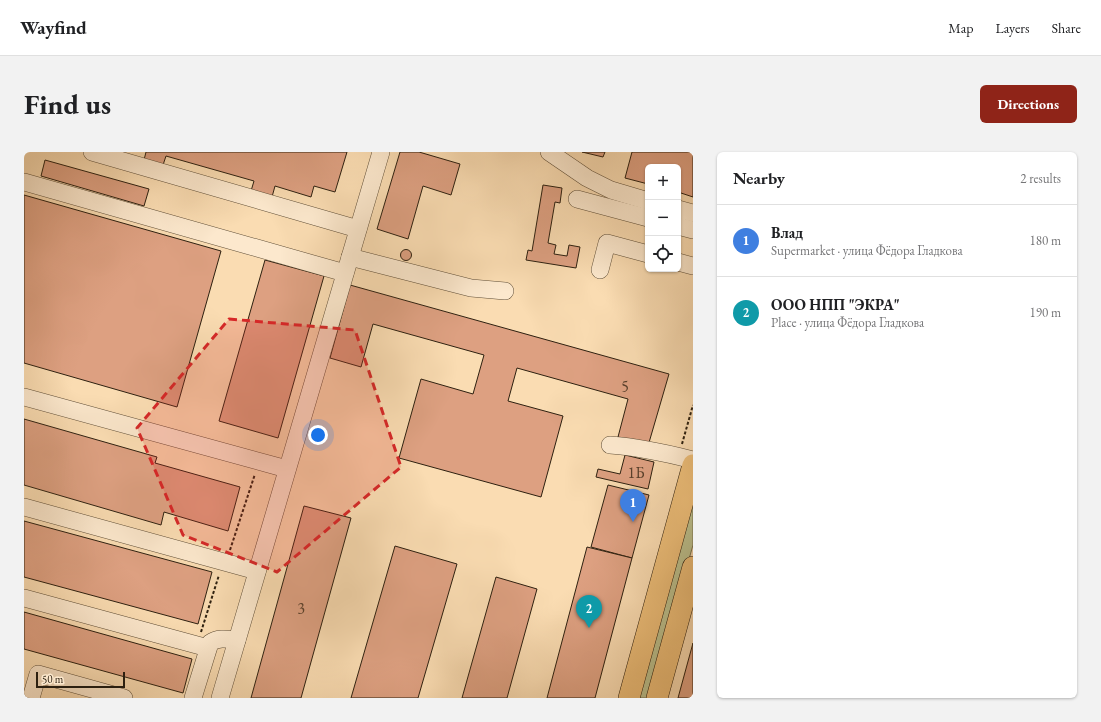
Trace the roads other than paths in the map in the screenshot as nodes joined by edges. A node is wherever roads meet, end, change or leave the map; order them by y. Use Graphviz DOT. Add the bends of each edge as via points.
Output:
graph roads {
  1 [pos="92,152"];
  2 [pos="381,152"];
  3 [pos="549,152"];
  4 [pos="24,182"];
  5 [pos="577,199"];
  6 [pos="645,199"];
  7 [pos="681,210"];
  8 [pos="693,213"];
  9 [pos="645,217"];
  10 [pos="681,227"];
  11 [pos="358,229"];
  12 [pos="693,230"];
  13 [pos="645,253"];
  14 [pos="350,257"];
  15 [pos="681,263"];
  16 [pos="693,266"];
  17 [pos="600,270"];
  18 [pos="345,274"];
  19 [pos="505,291"];
  20 [pos="24,397"];
  21 [pos="610,445"];
  22 [pos="693,460"];
  23 [pos="693,465"];
  24 [pos="287,469"];
  25 [pos="24,507"];
  26 [pos="693,567"];
  27 [pos="257,571"];
  28 [pos="24,598"];
  29 [pos="649,627"];
  30 [pos="674,634"];
  31 [pos="237,640"];
  32 [pos="208,648"];
  33 [pos="31,672"];
  34 [pos="31,698"];
  35 [pos="124,698"];
  36 [pos="193,698"];
  37 [pos="220,698"];
  38 [pos="629,698"];
  39 [pos="657,698"];
  1 -- 11 [label="lane"];
  2 -- 11 [label="lane"];
  3 -- 6 [label="lane" via="587,178 611,190"];
  4 -- 18 [label="lane"];
  5 -- 9 [label="lane"];
  7 -- 8 [label="lane"];
  10 -- 12 [label="lane"];
  11 -- 14 [label="lane"];
  13 -- 17 [label="lane" via="607,243"];
  14 -- 18 [label="lane"];
  14 -- 19 [label="lane" via="471,288"];
  15 -- 16 [label="lane"];
  18 -- 24 [label="lane"];
  20 -- 24 [label="lane"];
  21 -- 22 [label="lane" via="629,446"];
  23 -- 29 [label="main road"];
  24 -- 27 [label="lane"];
  25 -- 27 [label="lane"];
  26 -- 30 [label="main road"];
  27 -- 31 [label="lane"];
  28 -- 32 [label="lane"];
  29 -- 30 [label="main road"];
  29 -- 38 [label="main road"];
  30 -- 39 [label="main road"];
  31 -- 32 [label="lane" via="214,640"];
  31 -- 37 [label="lane"];
  32 -- 36 [label="lane"];
  33 -- 34 [label="lane"];
  33 -- 35 [label="lane"];
}
